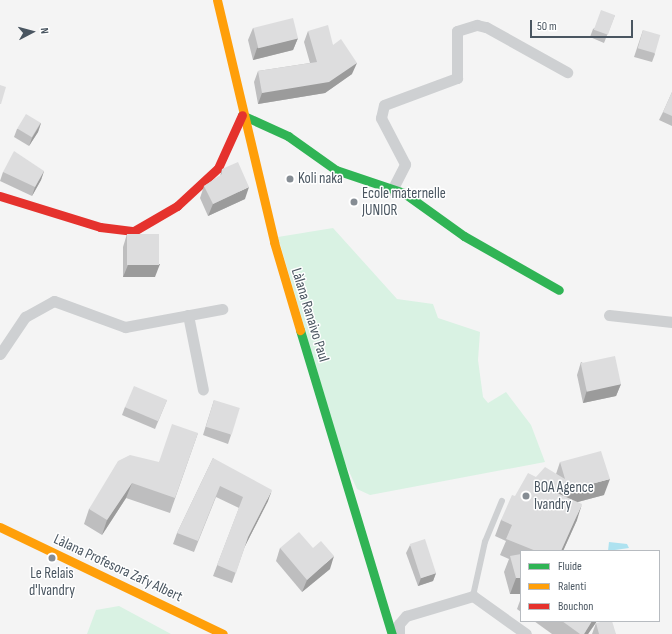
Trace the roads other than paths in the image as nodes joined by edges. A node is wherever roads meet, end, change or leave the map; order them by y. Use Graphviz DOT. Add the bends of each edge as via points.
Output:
graph roads {
  1 [pos="217,0"];
  2 [pos="567,72"];
  3 [pos="242,115"];
  4 [pos="392,190"];
  5 [pos="0,196"];
  6 [pos="559,290"];
  7 [pos="222,309"];
  8 [pos="188,315"];
  9 [pos="609,315"];
  10 [pos="672,322"];
  11 [pos="0,354"];
  12 [pos="203,390"];
  13 [pos="502,501"];
  14 [pos="0,528"];
  15 [pos="473,596"];
  16 [pos="223,634"];
  17 [pos="392,634"];
  18 [pos="399,634"];
  19 [pos="526,634"];
  1 -- 3 [label="street, Làlana Ranaivo Paul"];
  2 -- 4 [label="street" via="486,27 477,25 457,31 457,78 384,105 382,118 405,164"];
  3 -- 4 [label="street" via="288,136 336,170"];
  3 -- 5 [label="street" via="218,168 176,206 134,230 100,227"];
  3 -- 17 [label="street, Làlana Ranaivo Paul" via="274,242"];
  4 -- 6 [label="street" via="404,193 511,265"];
  7 -- 8 [label="street"];
  8 -- 11 [label="street" via="125,327 54,301 25,317"];
  8 -- 12 [label="street"];
  9 -- 10 [label="street"];
  13 -- 15 [label="lane" via="485,542"];
  14 -- 16 [label="street, Làlana Profesora Zafy Albert"];
  15 -- 18 [label="street" via="406,616 399,624"];
  15 -- 19 [label="street"];
}
